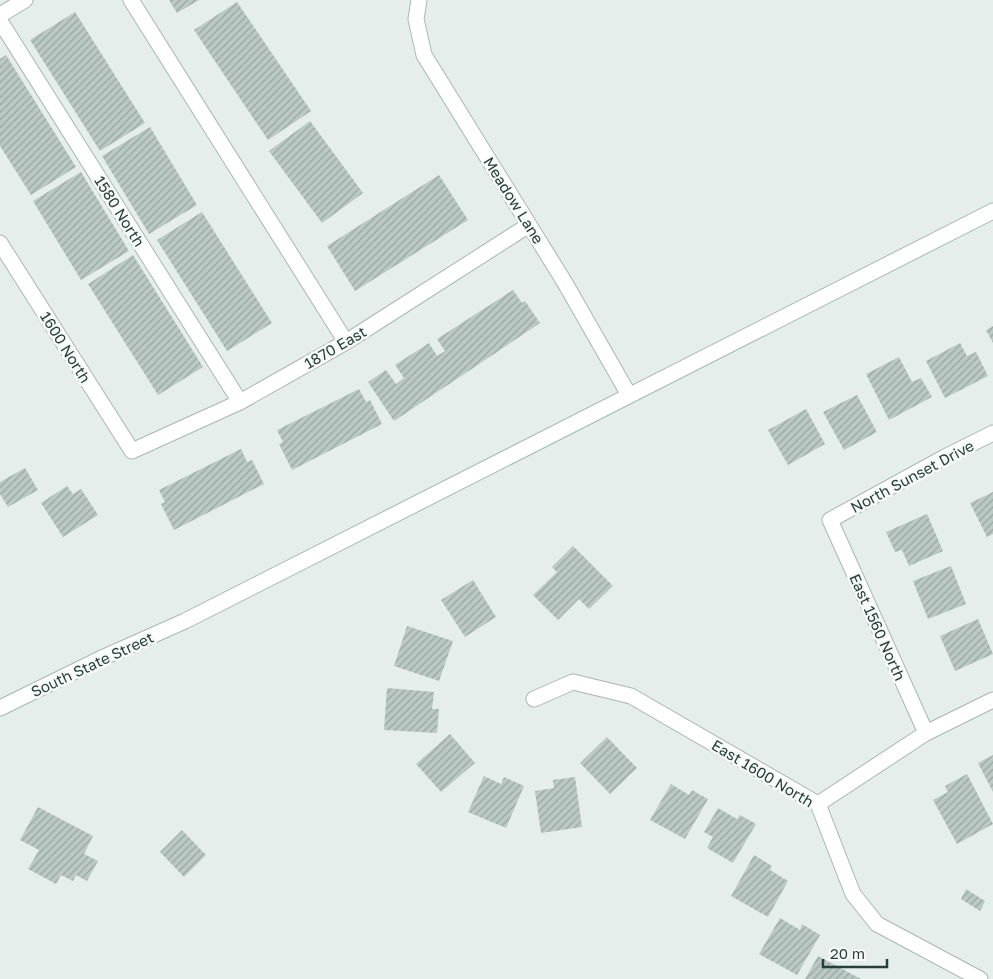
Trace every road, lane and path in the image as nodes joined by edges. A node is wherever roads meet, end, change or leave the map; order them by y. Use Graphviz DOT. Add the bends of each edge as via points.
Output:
graph roads {
  1 [pos="25,0"];
  2 [pos="131,0"];
  3 [pos="419,0"];
  4 [pos="0,15"];
  5 [pos="0,21"];
  6 [pos="993,210"];
  7 [pos="529,225"];
  8 [pos="0,243"];
  9 [pos="346,342"];
  10 [pos="629,394"];
  11 [pos="240,402"];
  12 [pos="993,433"];
  13 [pos="132,451"];
  14 [pos="830,520"];
  15 [pos="534,699"];
  16 [pos="993,700"];
  17 [pos="0,708"];
  18 [pos="926,733"];
  19 [pos="818,804"];
  20 [pos="980,979"];
  1 -- 4 [label="street"];
  2 -- 9 [label="street"];
  3 -- 7 [label="street, Meadow Lane" via="416,19 424,55"];
  5 -- 11 [label="street, 1580 North"];
  6 -- 10 [label="street, South State Street"];
  7 -- 9 [label="street, 1870 East"];
  7 -- 10 [label="street, Meadow Lane"];
  8 -- 13 [label="street, 1600 North"];
  9 -- 11 [label="street, 1870 East"];
  10 -- 17 [label="street, South State Street" via="185,621"];
  11 -- 13 [label="street, 1870 East"];
  12 -- 14 [label="street, North Sunset Drive"];
  14 -- 18 [label="street, East 1560 North"];
  15 -- 19 [label="street, East 1600 North" via="573,682 631,696"];
  16 -- 18 [label="street"];
  18 -- 19 [label="street"];
  19 -- 20 [label="street, East 1600 North" via="853,894 877,924"];
}
